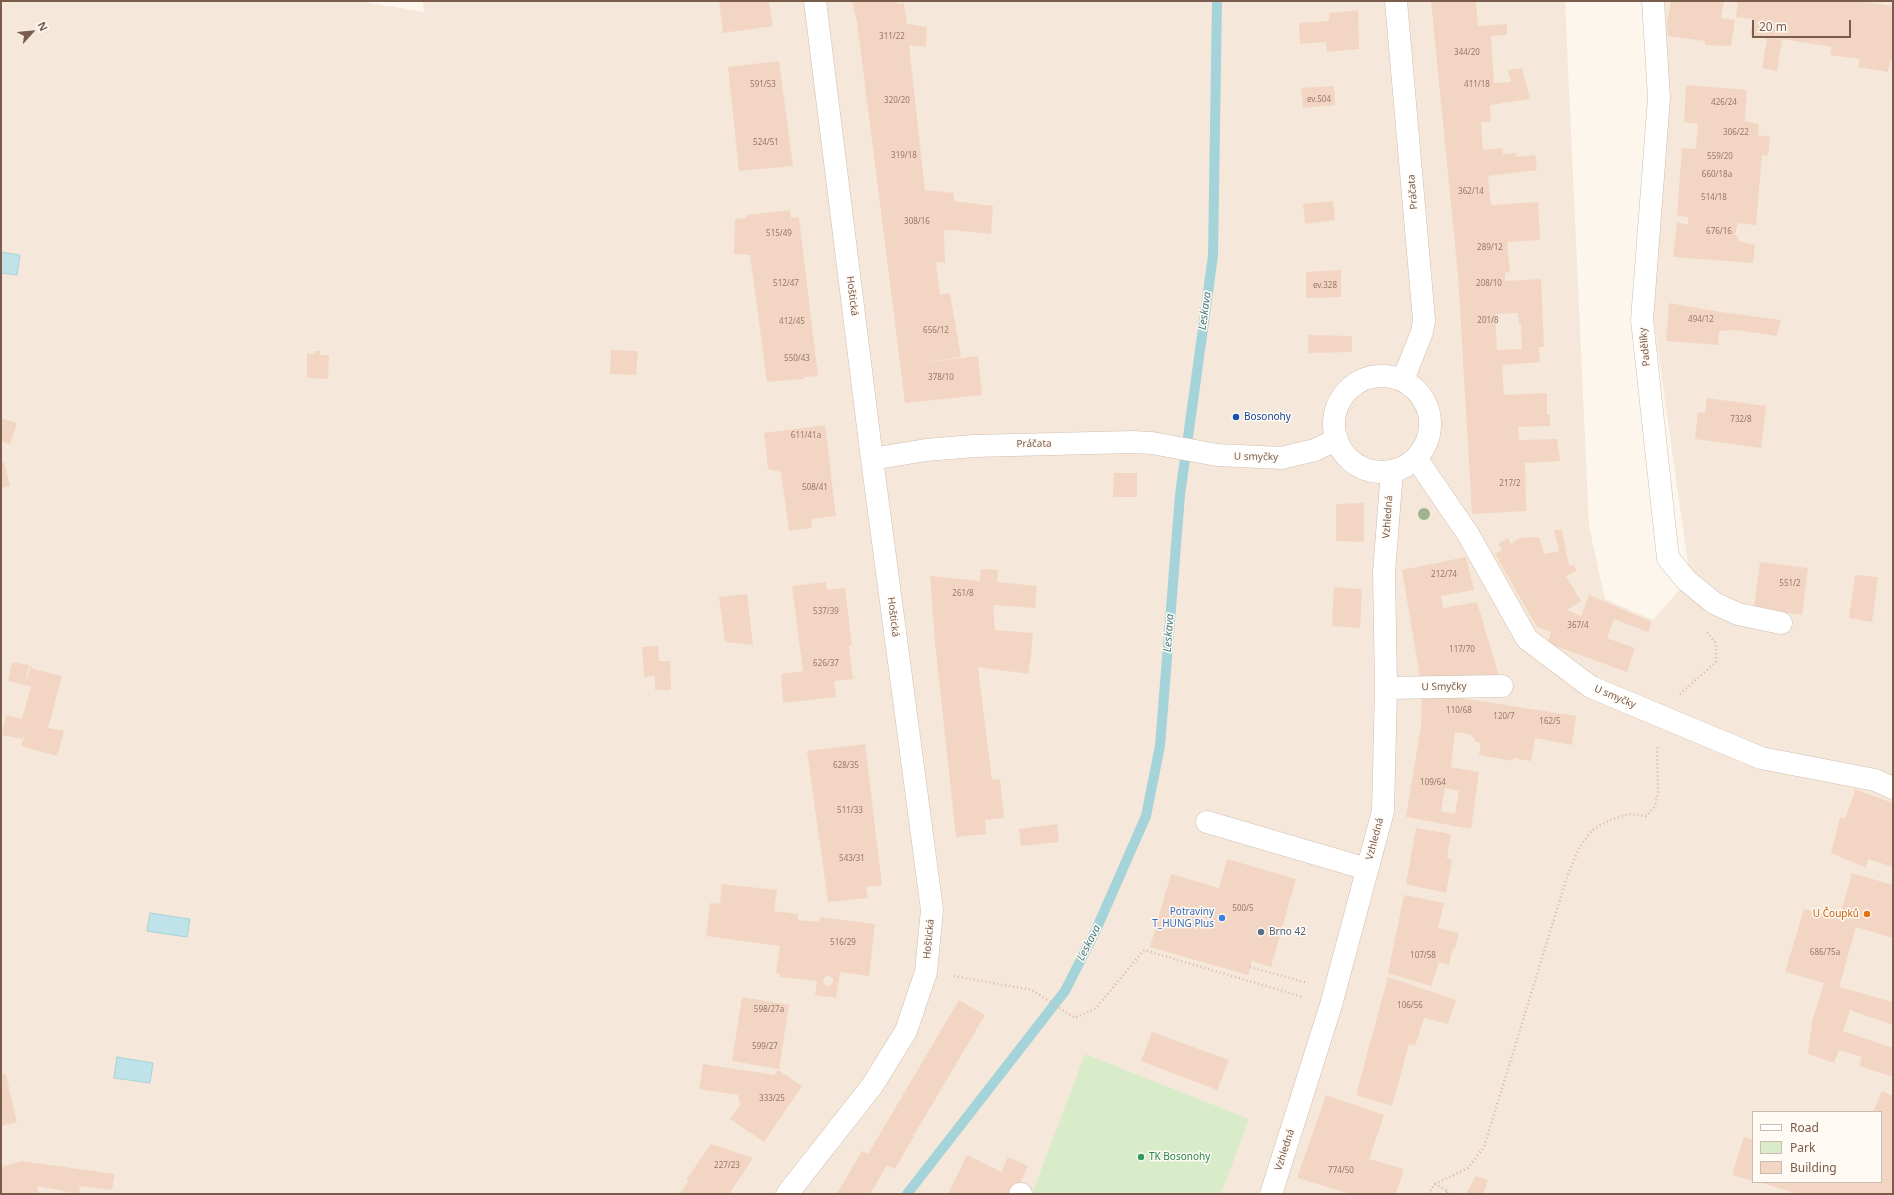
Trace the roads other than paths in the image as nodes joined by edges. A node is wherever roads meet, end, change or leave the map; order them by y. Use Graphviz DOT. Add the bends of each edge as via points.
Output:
graph roads {
  1 [pos="815,1"];
  2 [pos="1396,1"];
  3 [pos="1653,1"];
  4 [pos="1403,380"];
  5 [pos="1337,439"];
  6 [pos="1197,452"];
  7 [pos="1416,458"];
  8 [pos="872,459"];
  9 [pos="1392,471"];
  10 [pos="1781,623"];
  11 [pos="1502,686"];
  12 [pos="1386,688"];
  13 [pos="1893,788"];
  14 [pos="1207,822"];
  15 [pos="1367,869"];
  16 [pos="787,1194"];
  17 [pos="1271,1194"];
  1 -- 8 [label="street, Hoštická"];
  2 -- 4 [label="street, Práčata" via="1424,320 1422,332"];
  3 -- 10 [label="street, Padělíky" via="1659,98 1642,320 1668,558 1686,580 1714,603 1738,614"];
  4 -- 5 [label="street" via="1379,376 1365,379 1352,386 1342,397 1336,410 1334,425"];
  4 -- 7 [label="street" via="1420,395 1430,416 1428,439"];
  5 -- 6 [label="street, U smyčky" via="1315,450 1281,458 1238,458"];
  5 -- 9 [label="street" via="1341,450 1358,466 1380,472"];
  6 -- 8 [label="street, Práčata" via="1132,442 974,446 926,450"];
  7 -- 9 [label="street"];
  7 -- 13 [label="street, U smyčky" via="1468,534 1526,639 1591,687 1761,758 1875,780"];
  8 -- 16 [label="street, Hoštická" via="932,910 926,972 906,1031 872,1086"];
  9 -- 12 [label="street, Vzhledná" via="1384,572"];
  11 -- 12 [label="street, U Smyčky"];
  12 -- 15 [label="street, Vzhledná" via="1383,811"];
  14 -- 15 [label="street"];
  15 -- 17 [label="street, Vzhledná" via="1333,998"];
}
